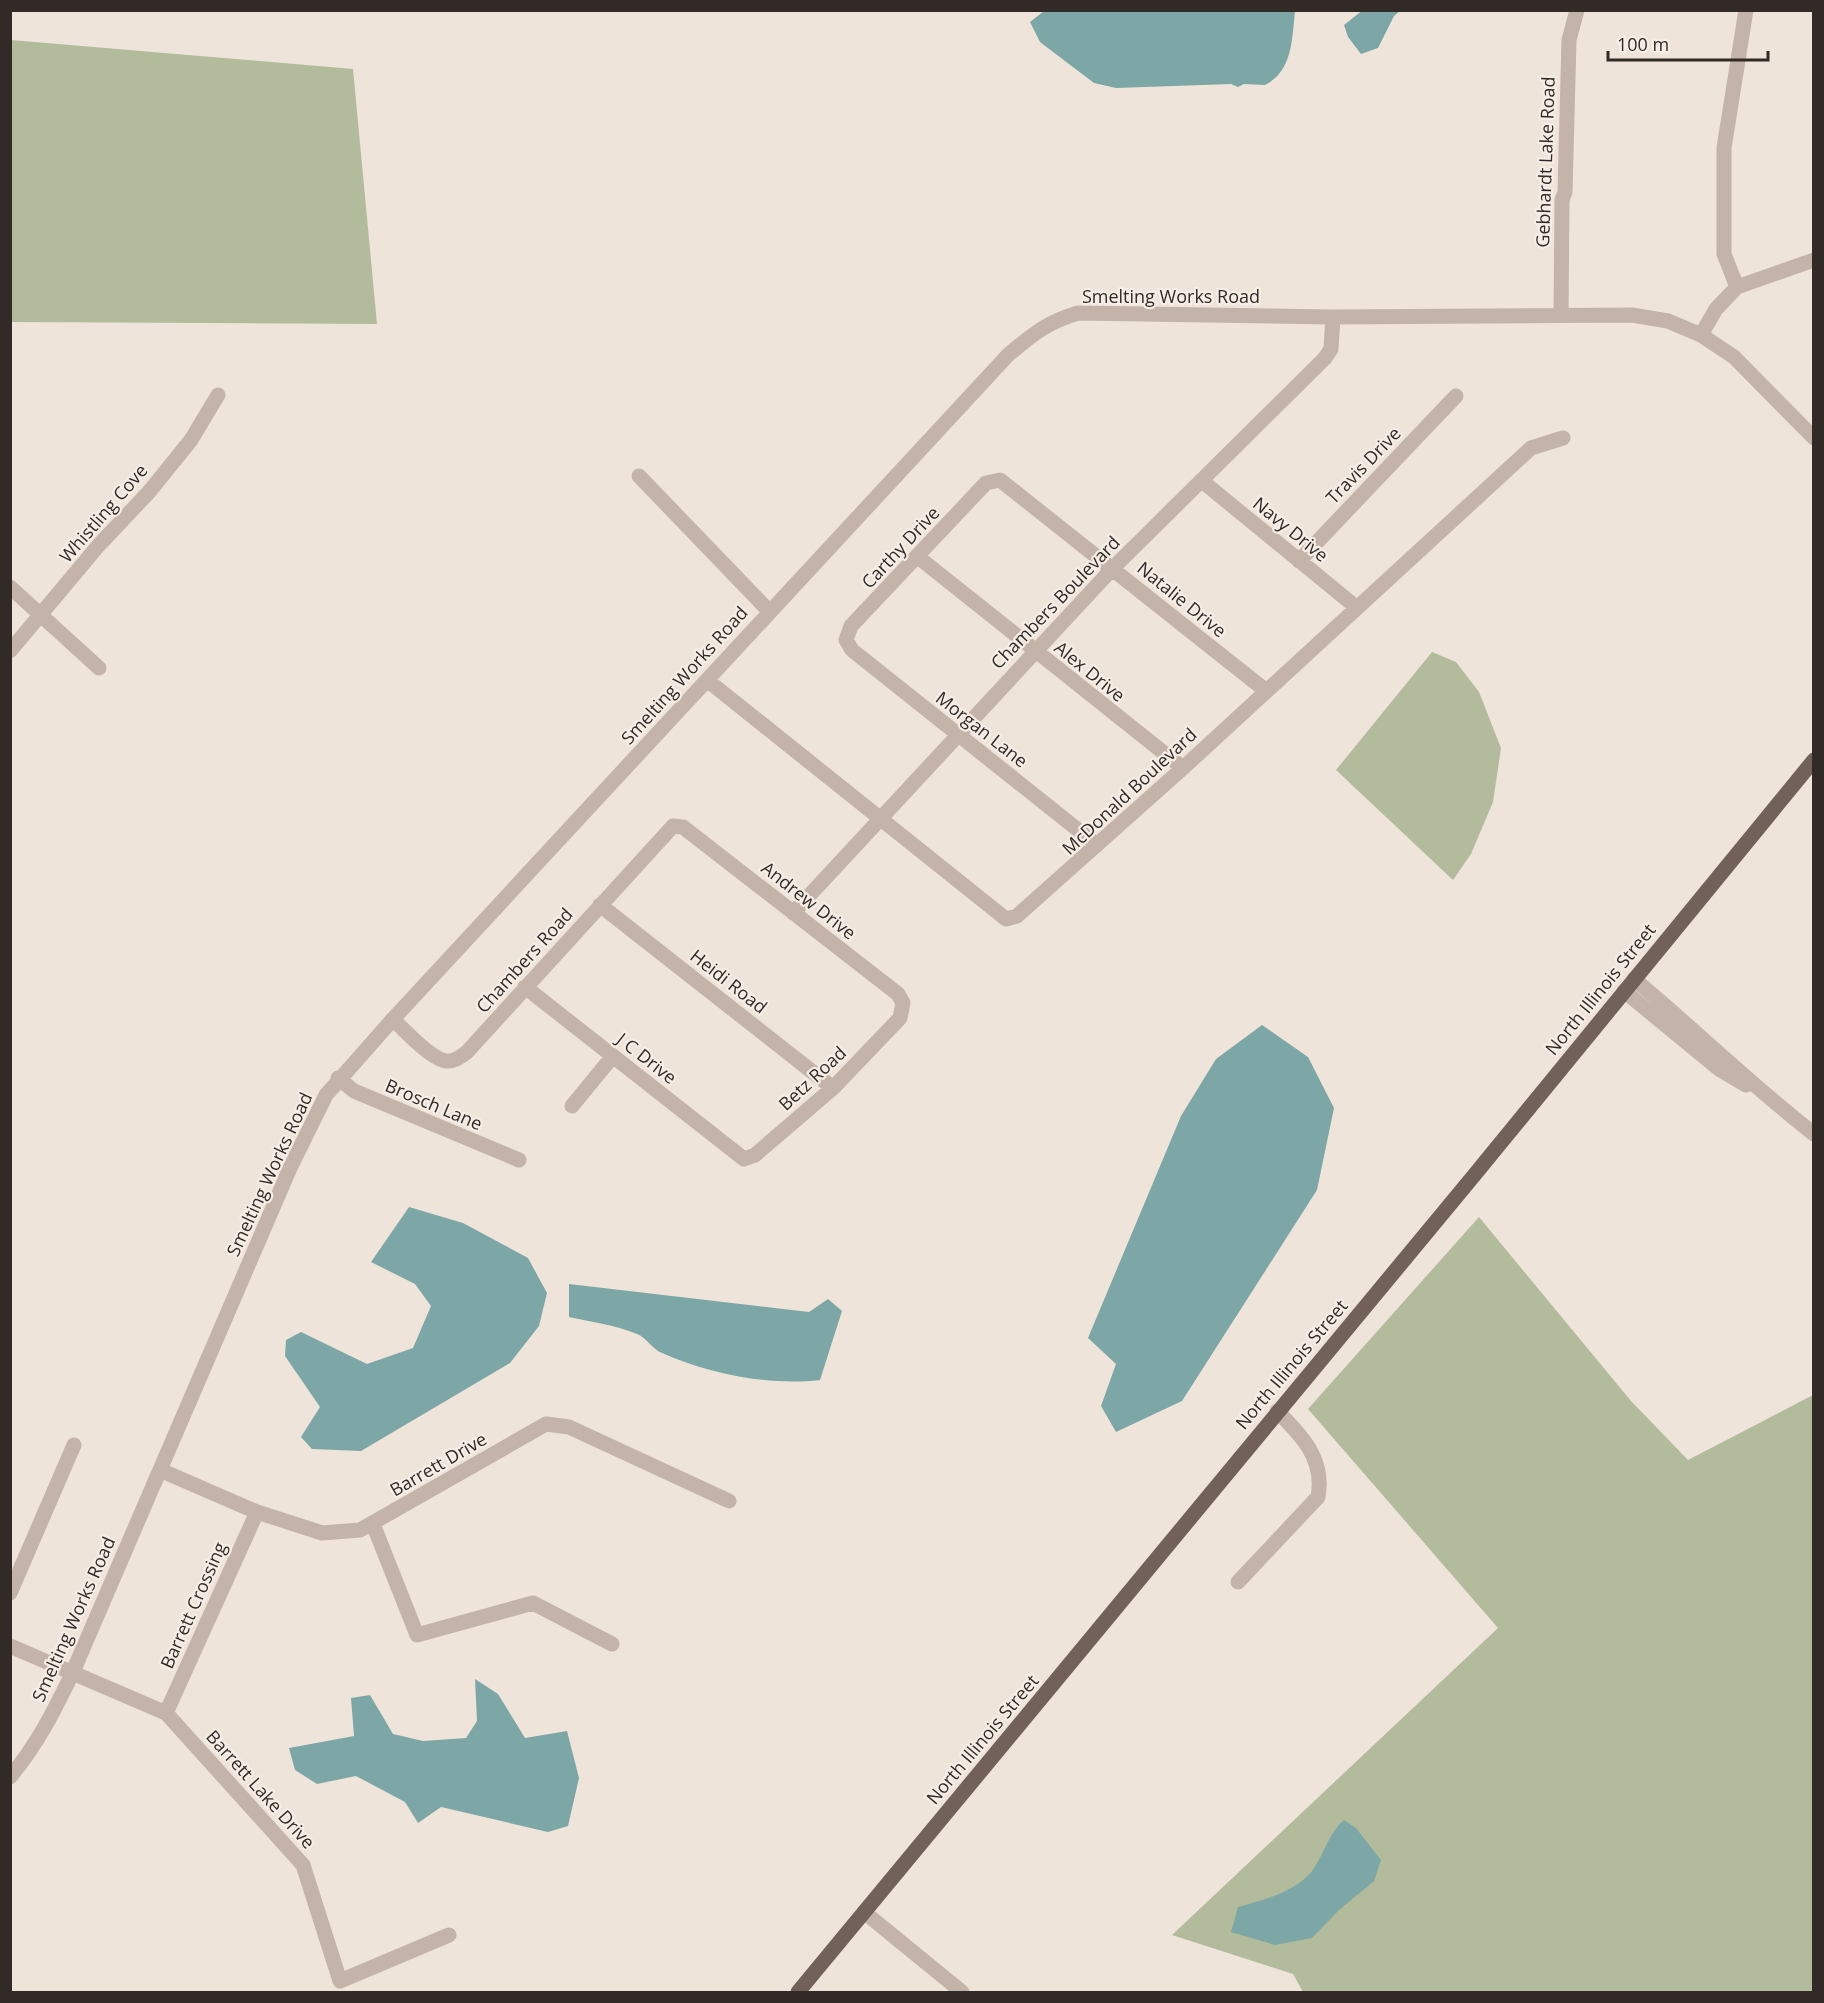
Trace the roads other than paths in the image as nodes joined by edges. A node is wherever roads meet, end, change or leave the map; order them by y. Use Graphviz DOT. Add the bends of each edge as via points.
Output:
graph roads {
  1 [pos="1576,10"];
  2 [pos="1746,10"];
  3 [pos="1814,260"];
  4 [pos="1737,287"];
  5 [pos="1561,315"];
  6 [pos="1333,317"];
  7 [pos="1701,335"];
  8 [pos="218,395"];
  9 [pos="1456,396"];
  10 [pos="1563,438"];
  11 [pos="1814,438"];
  12 [pos="639,476"];
  13 [pos="1202,481"];
  14 [pos="986,483"];
  15 [pos="918,557"];
  16 [pos="1299,561"];
  17 [pos="1113,568"];
  18 [pos="10,587"];
  19 [pos="1356,607"];
  20 [pos="769,611"];
  21 [pos="41,616"];
  22 [pos="846,639"];
  23 [pos="10,651"];
  24 [pos="1035,651"];
  25 [pos="99,668"];
  26 [pos="707,680"];
  27 [pos="1265,690"];
  28 [pos="957,734"];
  29 [pos="1814,760"];
  30 [pos="1183,768"];
  31 [pos="879,819"];
  32 [pos="673,826"];
  33 [pos="1097,845"];
  34 [pos="600,905"];
  35 [pos="793,913"];
  36 [pos="1629,985"];
  37 [pos="525,987"];
  38 [pos="900,1018"];
  39 [pos="393,1019"];
  40 [pos="613,1056"];
  41 [pos="338,1078"];
  42 [pos="833,1088"];
  43 [pos="572,1106"];
  44 [pos="1814,1134"];
  45 [pos="744,1159"];
  46 [pos="519,1160"];
  47 [pos="1277,1411"];
  48 [pos="74,1446"];
  49 [pos="160,1470"];
  50 [pos="729,1501"];
  51 [pos="257,1512"];
  52 [pos="373,1524"];
  53 [pos="1238,1582"];
  54 [pos="10,1593"];
  55 [pos="612,1644"];
  56 [pos="10,1646"];
  57 [pos="72,1674"];
  58 [pos="166,1713"];
  59 [pos="10,1777"];
  60 [pos="864,1912"];
  61 [pos="449,1935"];
  62 [pos="798,1992"];
  63 [pos="962,1992"];
  1 -- 5 [label="street, Gebhardt Lake Road" via="1569,40"];
  2 -- 4 [label="street" via="1724,148 1724,255"];
  3 -- 4 [label="street"];
  4 -- 7 [label="street" via="1716,309"];
  5 -- 6 [label="street, Smelting Works Road"];
  5 -- 7 [label="street, Smelting Works Road" via="1632,315 1668,321"];
  6 -- 13 [label="street, Chambers Boulevard" via="1331,349 1325,357"];
  6 -- 20 [label="street, Smelting Works Road" via="1078,314 1054,320 1008,355"];
  7 -- 11 [label="street, Smelting Works Road" via="1734,357"];
  8 -- 21 [label="street, Whistling Cove" via="191,440"];
  9 -- 16 [label="street, Travis Drive"];
  10 -- 19 [label="street, McDonald Boulevard" via="1531,448"];
  12 -- 20 [label="street"];
  13 -- 16 [label="street, Navy Drive"];
  13 -- 17 [label="street, Chambers Boulevard"];
  14 -- 15 [label="street, Carthy Drive"];
  14 -- 17 [label="street, Natalie Drive" via="1000,480"];
  15 -- 22 [label="street, Carthy Drive" via="851,626"];
  15 -- 24 [label="street, Alex Drive"];
  16 -- 19 [label="street, Navy Drive"];
  17 -- 24 [label="street, Chambers Boulevard"];
  17 -- 27 [label="street, Natalie Drive"];
  18 -- 21 [label="street"];
  19 -- 27 [label="street, McDonald Boulevard"];
  20 -- 26 [label="street, Smelting Works Road"];
  21 -- 23 [label="street, Whistling Cove"];
  21 -- 25 [label="street"];
  22 -- 28 [label="street, Morgan Lane" via="852,650"];
  24 -- 28 [label="street, Chambers Boulevard"];
  24 -- 30 [label="street, Alex Drive"];
  26 -- 31 [label="street, McDonald Boulevard"];
  26 -- 39 [label="street, Smelting Works Road"];
  27 -- 30 [label="street, McDonald Boulevard"];
  28 -- 31 [label="street, Chambers Boulevard"];
  28 -- 33 [label="street, Morgan Lane"];
  29 -- 36 [label="main road, North Illinois Street"];
  30 -- 33 [label="street, McDonald Boulevard"];
  31 -- 33 [label="street, McDonald Boulevard" via="1006,919 1017,916"];
  31 -- 35 [label="street, Chambers Boulevard"];
  32 -- 34 [label="street, Chambers Road"];
  32 -- 35 [label="street, Andrew Drive" via="683,827"];
  34 -- 37 [label="street, Chambers Road"];
  34 -- 42 [label="street, Heidi Road"];
  35 -- 38 [label="street, Andrew Drive" via="898,994 903,1003"];
  36 -- 44 [label="street" via="1728,1059 1764,1095"];
  36 -- 47 [label="main road, North Illinois Street"];
  37 -- 39 [label="street, Chambers Road" via="457,1060 445,1061 435,1056"];
  37 -- 40 [label="street, J C Drive"];
  38 -- 42 [label="street, Betz Road"];
  39 -- 41 [label="street, Smelting Works Road"];
  40 -- 43 [label="street"];
  40 -- 45 [label="street, J C Drive"];
  41 -- 46 [label="street, Brosch Lane" via="354,1091"];
  41 -- 49 [label="street, Smelting Works Road" via="306,1131"];
  42 -- 45 [label="street, Betz Road" via="755,1155"];
  47 -- 53 [label="street" via="1306,1441 1318,1466 1318,1497"];
  47 -- 60 [label="main road, North Illinois Street"];
  48 -- 54 [label="street"];
  49 -- 51 [label="street, Barrett Drive"];
  49 -- 57 [label="street, Smelting Works Road"];
  50 -- 52 [label="street, Barrett Drive" via="569,1427 546,1424"];
  51 -- 52 [label="street, Barrett Drive" via="322,1533 360,1530"];
  51 -- 58 [label="street, Barrett Crossing"];
  52 -- 55 [label="street" via="417,1635 533,1603"];
  56 -- 57 [label="street, Barrett Lake Drive"];
  57 -- 58 [label="street, Barrett Lake Drive"];
  57 -- 59 [label="street, Smelting Works Road" via="31,1752"];
  58 -- 61 [label="street, Barrett Lake Drive" via="303,1865 340,1981"];
  60 -- 62 [label="main road, North Illinois Street"];
  60 -- 63 [label="street"];
}
